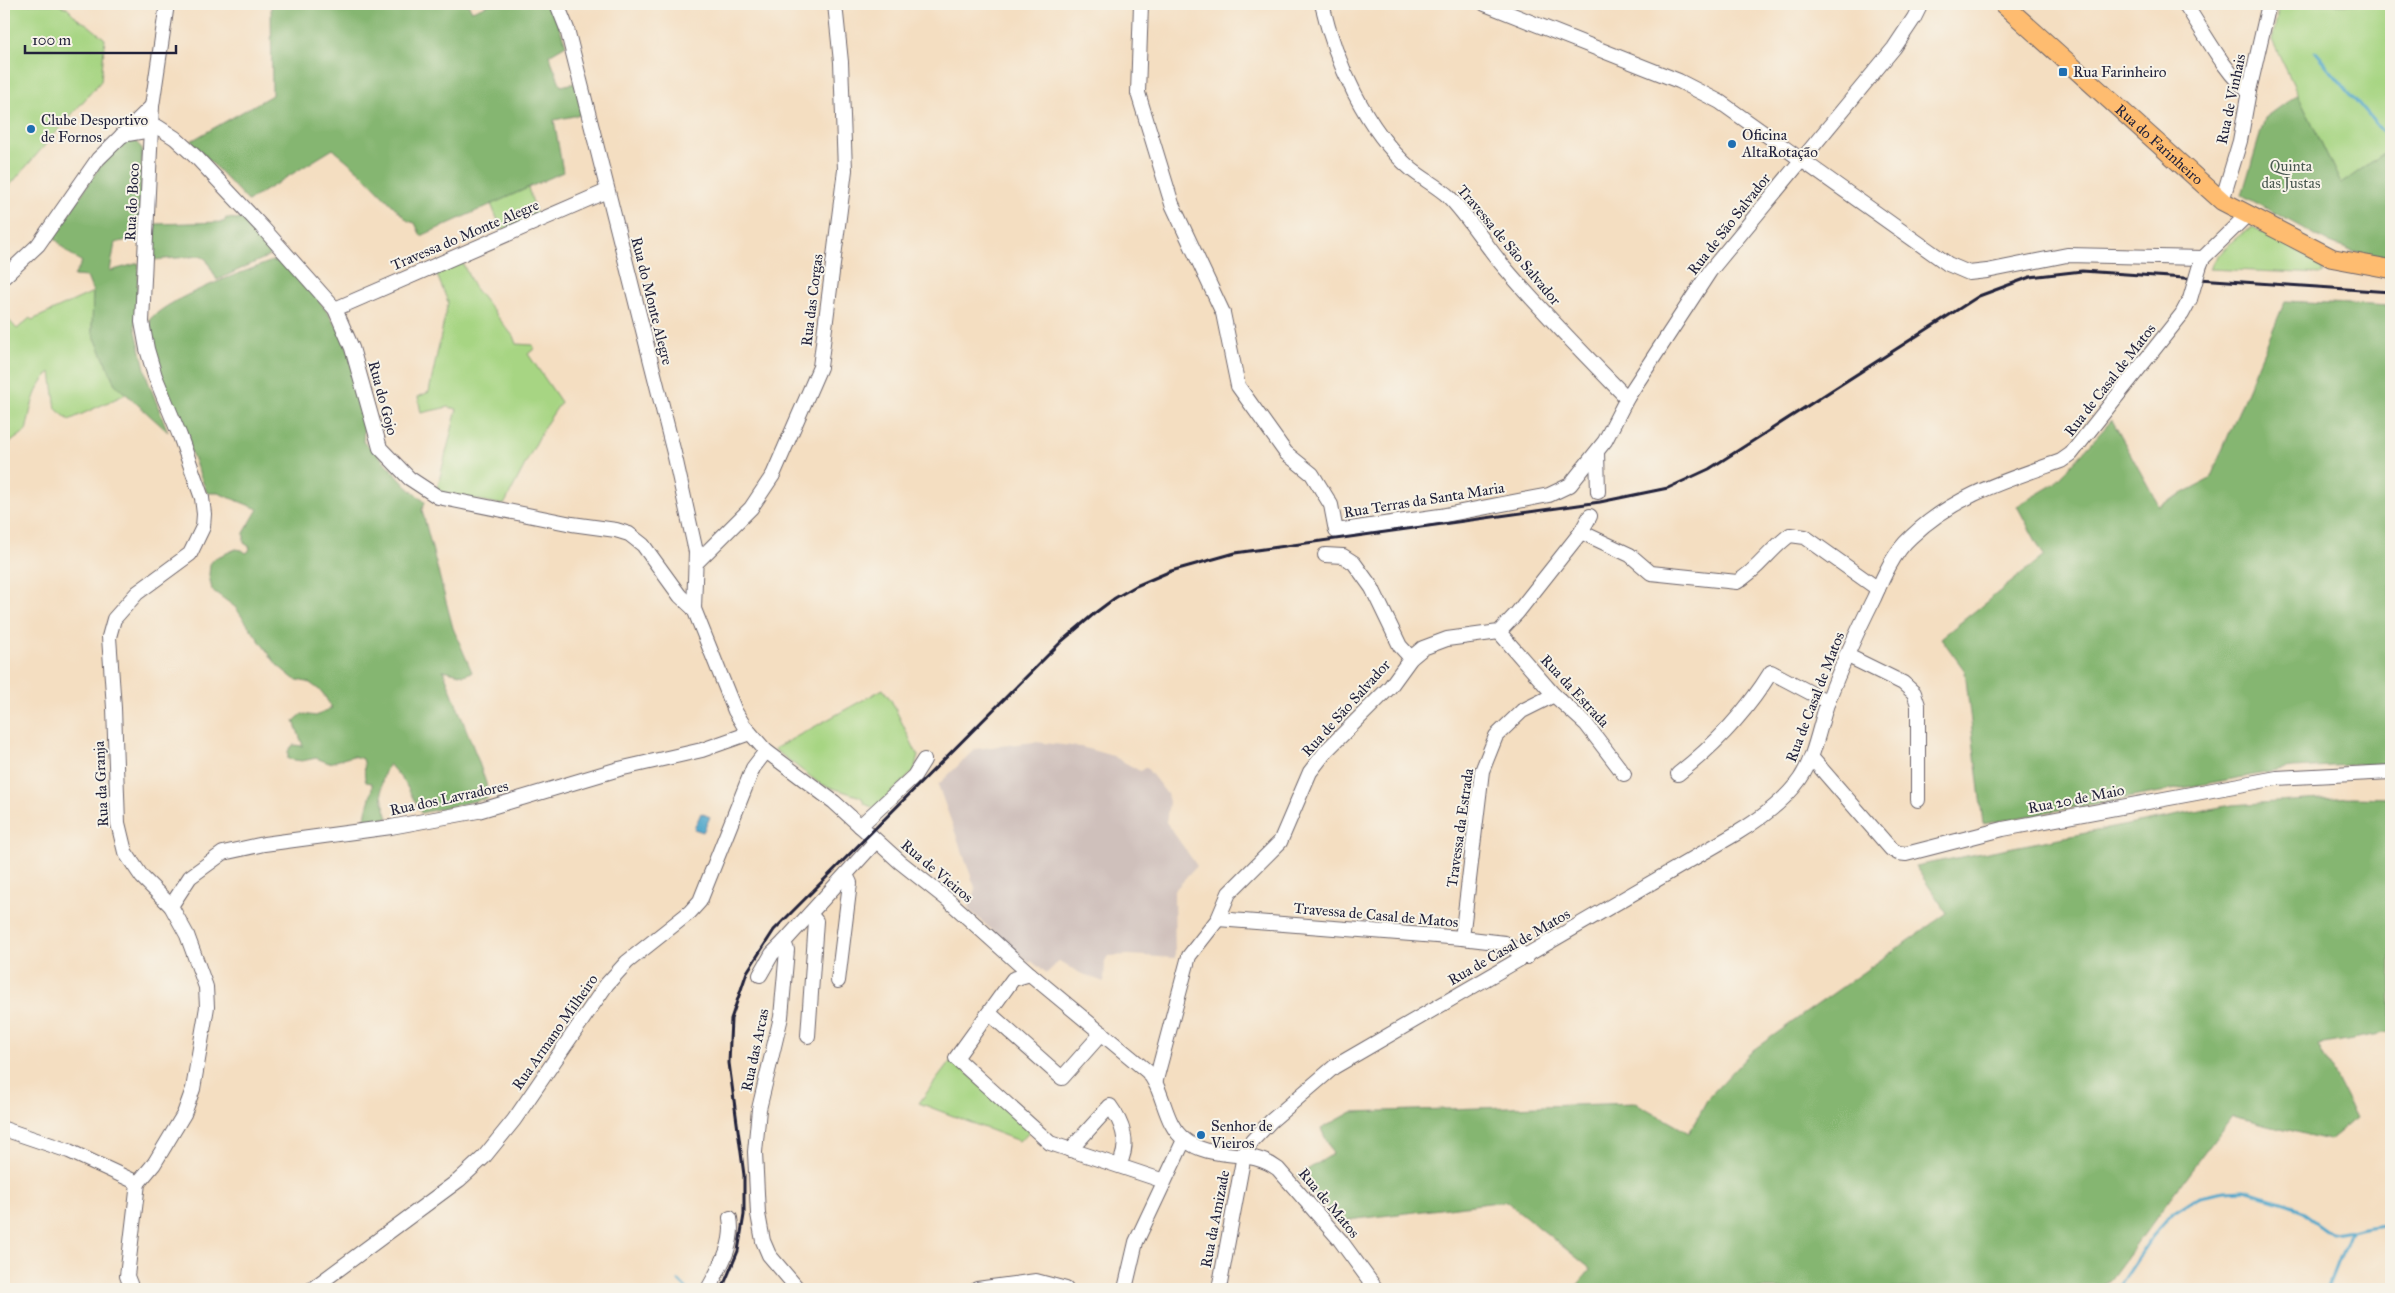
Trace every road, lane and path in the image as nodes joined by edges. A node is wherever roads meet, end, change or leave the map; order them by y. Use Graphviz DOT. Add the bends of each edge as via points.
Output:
graph roads {
  1 [pos="166,4"];
  2 [pos="557,4"];
  3 [pos="836,4"];
  4 [pos="1142,4"];
  5 [pos="1322,4"];
  6 [pos="1485,4"];
  7 [pos="1921,4"];
  8 [pos="2003,4"];
  9 [pos="2185,4"];
  10 [pos="2269,4"];
  11 [pos="2249,91"];
  12 [pos="152,106"];
  13 [pos="152,126"];
  14 [pos="122,135"];
  15 [pos="1803,159"];
  16 [pos="607,191"];
  17 [pos="2222,201"];
  18 [pos="2247,215"];
  19 [pos="2202,261"];
  20 [pos="2391,269"];
  21 [pos="4,277"];
  22 [pos="335,309"];
  23 [pos="143,312"];
  24 [pos="1627,398"];
  25 [pos="1597,452"];
  26 [pos="1598,492"];
  27 [pos="1590,516"];
  28 [pos="1581,532"];
  29 [pos="1325,555"];
  30 [pos="696,562"];
  31 [pos="1878,589"];
  32 [pos="694,609"];
  33 [pos="1499,632"];
  34 [pos="1846,655"];
  35 [pos="1411,658"];
  36 [pos="1554,695"];
  37 [pos="1828,702"];
  38 [pos="750,733"];
  39 [pos="766,751"];
  40 [pos="1811,757"];
  41 [pos="924,760"];
  42 [pos="2391,772"];
  43 [pos="1624,774"];
  44 [pos="1678,774"];
  45 [pos="1918,800"];
  46 [pos="860,826"];
  47 [pos="876,841"];
  48 [pos="846,875"];
  49 [pos="171,906"];
  50 [pos="810,914"];
  51 [pos="1218,919"];
  52 [pos="1462,938"];
  53 [pos="784,942"];
  54 [pos="1527,957"];
  55 [pos="1030,974"];
  56 [pos="760,975"];
  57 [pos="838,981"];
  58 [pos="988,1013"];
  59 [pos="1102,1033"];
  60 [pos="808,1036"];
  61 [pos="1156,1080"];
  62 [pos="4,1130"];
  63 [pos="1184,1140"];
  64 [pos="1070,1150"];
  65 [pos="1244,1154"];
  66 [pos="1122,1158"];
  67 [pos="1164,1181"];
  68 [pos="138,1183"];
  69 [pos="730,1218"];
  70 [pos="130,1289"];
  71 [pos="312,1289"];
  72 [pos="708,1289"];
  73 [pos="798,1289"];
  74 [pos="977,1289"];
  75 [pos="1066,1289"];
  76 [pos="1125,1289"];
  77 [pos="1219,1289"];
  78 [pos="1376,1289"];
  1 -- 12 [label="street, Rua do Boco"];
  2 -- 16 [label="street, Rua do Monte Alegre"];
  3 -- 30 [label="street, Rua das Corgas" via="845,170 820,367 773,475 751,508"];
  4 -- 25 [label="street, Rua Terras da Santa Maria" via="1138,93 1172,204 1224,313 1238,386 1286,453 1312,474 1331,505 1336,530 1440,516 1549,495 1570,485"];
  5 -- 24 [label="street, Travessa de São Salvador" via="1329,33 1355,93 1389,146 1411,168 1448,196 1504,267"];
  6 -- 15 [label="street" via="1699,91"];
  7 -- 15 [label="street, Rua de São Salvador" via="1894,48"];
  8 -- 17 [label="main road, Rua do Farinheiro"];
  9 -- 11 [label="street" via="2230,72"];
  10 -- 11 [label="street, Rua de Vinhais"];
  11 -- 17 [label="street, Rua de Vinhais" via="2240,141"];
  12 -- 13 [label="street, Rua do Boco"];
  12 -- 14 [label="street"];
  13 -- 14 [label="street" via="145,131"];
  13 -- 22 [label="street, Rua do Gojo" via="168,132 198,159"];
  13 -- 23 [label="street, Rua do Boco"];
  14 -- 21 [label="street" via="98,159 38,245"];
  15 -- 19 [label="street" via="1948,264 1969,272 1987,272 2067,255"];
  15 -- 24 [label="street, Rua de São Salvador" via="1710,271"];
  16 -- 22 [label="street, Travessa do Monte Alegre"];
  16 -- 30 [label="street, Rua do Monte Alegre" via="674,457"];
  17 -- 18 [label="main road, Rua do Farinheiro"];
  18 -- 19 [label="street, Rua de Casal de Matos"];
  18 -- 20 [label="main road, Rua do Farinheiro" via="2334,258"];
  19 -- 31 [label="street, Rua de Casal de Matos, bridge" via="2182,314 2071,454 2061,461 1984,488 1938,514 1909,538"];
  22 -- 32 [label="street, Rua do Gojo" via="352,348 375,438 387,457 409,478 438,497 628,534 643,545 680,596"];
  23 -- 49 [label="street, Rua da Granja" via="146,349 202,498 204,514 203,527 190,554 137,593 114,619 109,636 118,823 124,852 142,877"];
  24 -- 25 [label="street, Rua de São Salvador"];
  25 -- 26 [label="street"];
  27 -- 28 [label="street"];
  28 -- 31 [label="street" via="1630,556 1650,573 1737,582 1749,575 1779,542 1790,535 1805,537"];
  28 -- 33 [label="street"];
  29 -- 35 [label="street" via="1344,556 1354,562 1372,588 1400,646"];
  30 -- 32 [label="street, Rua do Monte Alegre"];
  31 -- 34 [label="street, Rua de Casal de Matos"];
  32 -- 38 [label="street, Rua de Vieiros" via="735,710"];
  33 -- 35 [label="street, Rua de São Salvador" via="1447,639 1423,648"];
  33 -- 36 [label="street, Rua da Estrada"];
  34 -- 37 [label="street, Rua de Casal de Matos"];
  34 -- 45 [label="street" via="1914,693 1918,705"];
  35 -- 51 [label="street, Rua de São Salvador" via="1390,687 1327,750 1310,772 1280,842 1229,893"];
  36 -- 43 [label="street, Rua da Estrada" via="1586,724"];
  36 -- 52 [label="street, Travessa da Estrada" via="1522,712 1496,736 1482,771"];
  37 -- 40 [label="street, Rua de Casal de Matos"];
  37 -- 44 [label="street" via="1771,672 1756,695 1706,752"];
  38 -- 39 [label="street, Rua de Vieiros"];
  38 -- 49 [label="street, Rua dos Lavradores" via="702,750 619,769 478,811 223,853 190,877"];
  39 -- 46 [label="street, Rua de Vieiros" via="834,802"];
  39 -- 71 [label="street, Rua Armano Milheiro" via="753,768 700,901 627,962 607,984 514,1120 484,1157 459,1180"];
  40 -- 42 [label="street, Rua 20 de Maio" via="1891,849 1906,854 2003,829 2268,780"];
  40 -- 54 [label="street, Rua de Casal de Matos" via="1800,779 1755,822"];
  41 -- 46 [label="street" via="914,776"];
  46 -- 47 [label="street, Rua de Vieiros"];
  47 -- 48 [label="street"];
  47 -- 55 [label="street, Rua de Vieiros"];
  48 -- 50 [label="street"];
  48 -- 57 [label="street" via="850,883"];
  49 -- 68 [label="street, Rua da Granja" via="188,935 206,987 205,1029 193,1089 184,1114 158,1158"];
  50 -- 53 [label="street"];
  50 -- 60 [label="street" via="816,921"];
  51 -- 52 [label="street, Travessa de Casal de Matos"];
  51 -- 61 [label="street, Rua de São Salvador" via="1189,956"];
  52 -- 54 [label="street, Travessa de Casal de Matos" via="1505,943"];
  53 -- 56 [label="street" via="772,954"];
  53 -- 73 [label="street, Rua das Arcas" via="787,950 781,1017 759,1109 755,1152 758,1214 763,1241 769,1255"];
  54 -- 65 [label="street, Rua de Casal de Matos" via="1334,1067 1271,1121"];
  55 -- 58 [label="street" via="1013,979"];
  55 -- 59 [label="street, Rua de Vieiros"];
  58 -- 59 [label="street" via="1062,1078"];
  58 -- 64 [label="street" via="956,1058 1050,1143"];
  59 -- 61 [label="street, Rua de Vieiros"];
  61 -- 63 [label="street" via="1166,1110"];
  62 -- 68 [label="street" via="69,1151"];
  63 -- 65 [label="street" via="1211,1153"];
  63 -- 67 [label="street"];
  64 -- 66 [label="street" via="1110,1106 1120,1120 1124,1134"];
  64 -- 67 [label="street"];
  65 -- 77 [label="street, Rua da Amizade"];
  65 -- 78 [label="street, Rua de Matos" via="1268,1162 1286,1177 1340,1240"];
  67 -- 76 [label="street" via="1136,1242"];
  68 -- 70 [label="street" via="127,1276"];
  69 -- 72 [label="street" via="732,1231 727,1251"];
  74 -- 75 [label="street" via="1036,1281"];
}
